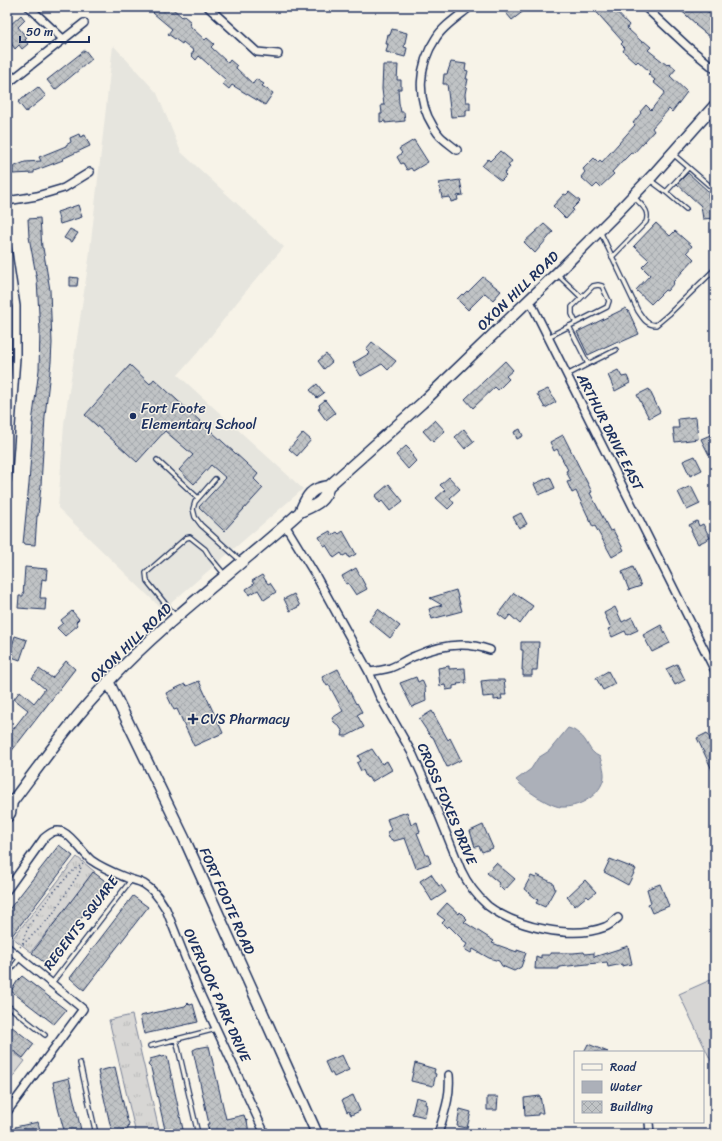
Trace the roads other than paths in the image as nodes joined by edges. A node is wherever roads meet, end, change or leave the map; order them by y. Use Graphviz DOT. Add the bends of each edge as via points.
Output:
graph roads {
  1 [pos="29,7"];
  2 [pos="208,7"];
  3 [pos="470,7"];
  4 [pos="645,7"];
  5 [pos="84,24"];
  6 [pos="64,40"];
  7 [pos="278,54"];
  8 [pos="715,69"];
  9 [pos="7,84"];
  10 [pos="715,105"];
  11 [pos="457,150"];
  12 [pos="672,154"];
  13 [pos="688,168"];
  14 [pos="90,172"];
  15 [pos="649,179"];
  16 [pos="710,186"];
  17 [pos="666,192"];
  18 [pos="633,196"];
  19 [pos="7,201"];
  20 [pos="686,209"];
  21 [pos="600,230"];
  22 [pos="7,247"];
  23 [pos="612,257"];
  24 [pos="715,269"];
  25 [pos="557,273"];
  26 [pos="581,297"];
  27 [pos="529,299"];
  28 [pos="576,323"];
  29 [pos="569,326"];
  30 [pos="548,337"];
  31 [pos="616,350"];
  32 [pos="588,364"];
  33 [pos="567,375"];
  34 [pos="157,460"];
  35 [pos="215,479"];
  36 [pos="7,480"];
  37 [pos="198,498"];
  38 [pos="285,525"];
  39 [pos="242,562"];
  40 [pos="226,576"];
  41 [pos="176,617"];
  42 [pos="490,650"];
  43 [pos="715,671"];
  44 [pos="369,672"];
  45 [pos="108,681"];
  46 [pos="10,803"];
  47 [pos="7,817"];
  48 [pos="130,880"];
  49 [pos="7,890"];
  50 [pos="618,918"];
  51 [pos="7,947"];
  52 [pos="20,958"];
  53 [pos="7,975"];
  54 [pos="52,983"];
  55 [pos="7,1005"];
  56 [pos="216,1029"];
  57 [pos="45,1035"];
  58 [pos="176,1039"];
  59 [pos="150,1046"];
  60 [pos="80,1063"];
  61 [pos="449,1075"];
  62 [pos="7,1112"];
  63 [pos="649,1123"];
  64 [pos="96,1134"];
  65 [pos="198,1134"];
  66 [pos="265,1134"];
  67 [pos="317,1134"];
  68 [pos="438,1134"];
  69 [pos="650,1134"];
  1 -- 6 [label="street"];
  2 -- 7 [label="street" via="257,52"];
  3 -- 11 [label="street" via="436,37 421,78 421,96 426,115 439,135"];
  4 -- 8 [label="street"];
  5 -- 6 [label="street"];
  6 -- 9 [label="street"];
  10 -- 12 [label="main road, OXON HILL ROAD"];
  12 -- 13 [label="lane"];
  12 -- 15 [label="main road, OXON HILL ROAD"];
  13 -- 16 [label="lane"];
  13 -- 17 [label="lane"];
  14 -- 19 [label="street" via="64,188"];
  15 -- 17 [label="lane"];
  15 -- 18 [label="main road, OXON HILL ROAD"];
  17 -- 20 [label="lane"];
  18 -- 21 [label="main road, OXON HILL ROAD"];
  18 -- 23 [label="lane" via="647,212 646,222"];
  21 -- 23 [label="lane"];
  21 -- 25 [label="main road, OXON HILL ROAD"];
  22 -- 36 [label="street" via="16,306 16,358"];
  23 -- 24 [label="lane" via="638,311 650,325 656,325 669,314"];
  25 -- 26 [label="lane"];
  25 -- 27 [label="main road, OXON HILL ROAD"];
  26 -- 28 [label="lane" via="572,307"];
  26 -- 28 [label="lane" via="593,286 598,285 602,286 610,301 607,307"];
  27 -- 30 [label="street, ARTHUR DRIVE EAST"];
  27 -- 38 [label="main road, OXON HILL ROAD" via="422,403 329,486 326,496"];
  28 -- 29 [label="lane"];
  29 -- 30 [label="lane"];
  29 -- 32 [label="lane"];
  30 -- 33 [label="street, ARTHUR DRIVE EAST"];
  31 -- 32 [label="lane"];
  32 -- 33 [label="lane"];
  33 -- 43 [label="street, ARTHUR DRIVE EAST"];
  34 -- 37 [label="lane"];
  35 -- 37 [label="lane"];
  37 -- 39 [label="lane" via="193,509 197,521"];
  38 -- 39 [label="main road, OXON HILL ROAD"];
  38 -- 44 [label="street, CROSS FOXES DRIVE"];
  39 -- 40 [label="main road, OXON HILL ROAD"];
  40 -- 41 [label="main road, OXON HILL ROAD"];
  40 -- 41 [label="lane" via="198,543 190,537 186,538 146,573 147,580"];
  41 -- 45 [label="main road, OXON HILL ROAD"];
  42 -- 44 [label="street" via="468,645 428,650 388,669"];
  44 -- 50 [label="street, CROSS FOXES DRIVE" via="419,768 460,870 484,902 504,916 550,930 580,932 609,925"];
  45 -- 46 [label="main road, OXON HILL ROAD"];
  45 -- 67 [label="main road, FORT FOOTE ROAD" via="185,840"];
  46 -- 47 [label="main road, OXON HILL ROAD" via="10,813"];
  48 -- 49 [label="street, REGENTS SQUARE" via="101,866 64,832 58,831 50,832 44,838"];
  48 -- 54 [label="lane, REGENTS SQUARE"];
  48 -- 56 [label="street, OVERLOOK PARK DRIVE" via="144,884 160,899 166,909"];
  51 -- 52 [label="street, REGENTS SQUARE"];
  52 -- 53 [label="lane"];
  52 -- 54 [label="street, REGENTS SQUARE"];
  54 -- 62 [label="street, REGENTS SQUARE" via="83,1009"];
  55 -- 57 [label="lane"];
  56 -- 58 [label="lane"];
  56 -- 66 [label="street, OVERLOOK PARK DRIVE"];
  58 -- 59 [label="lane"];
  58 -- 65 [label="lane"];
  60 -- 64 [label="lane"];
  61 -- 68 [label="street" via="448,1101"];
  63 -- 69 [label="street"];
}
